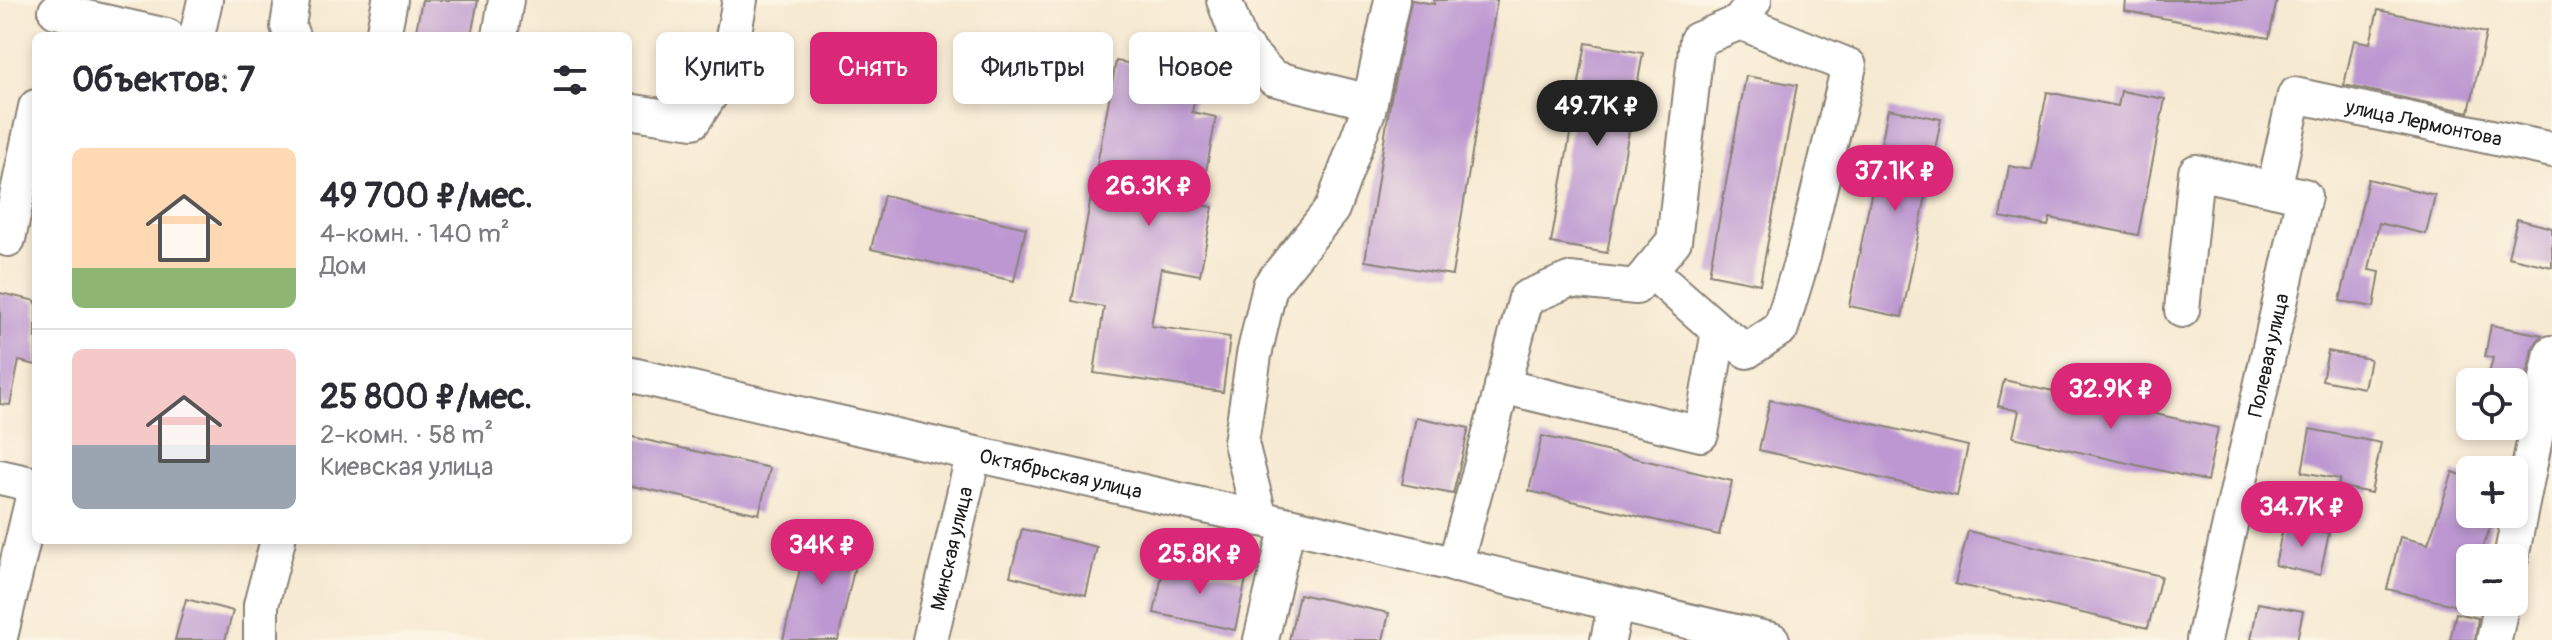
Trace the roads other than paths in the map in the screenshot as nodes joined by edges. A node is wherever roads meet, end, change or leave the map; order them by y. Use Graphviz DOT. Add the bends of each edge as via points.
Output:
graph roads {
  1 [pos="205,0"];
  2 [pos="292,0"];
  3 [pos="390,0"];
  4 [pos="506,0"];
  5 [pos="740,0"];
  6 [pos="1224,0"];
  7 [pos="1392,0"];
  8 [pos="1747,11"];
  9 [pos="55,16"];
  10 [pos="145,32"];
  11 [pos="198,32"];
  12 [pos="290,32"];
  13 [pos="384,32"];
  14 [pos="501,32"];
  15 [pos="1370,102"];
  16 [pos="632,112"];
  17 [pos="32,132"];
  18 [pos="2552,150"];
  19 [pos="2274,189"];
  20 [pos="15,240"];
  21 [pos="1650,270"];
  22 [pos="2182,310"];
  23 [pos="1719,331"];
  24 [pos="2552,353"];
  25 [pos="632,375"];
  26 [pos="1502,386"];
  27 [pos="973,456"];
  28 [pos="0,477"];
  29 [pos="32,484"];
  30 [pos="32,502"];
  31 [pos="1274,522"];
  32 [pos="277,544"];
  33 [pos="2514,544"];
  34 [pos="1455,565"];
  35 [pos="1615,607"];
  36 [pos="2499,616"];
  37 [pos="0,637"];
  38 [pos="261,640"];
  39 [pos="930,640"];
  40 [pos="1261,640"];
  41 [pos="1608,640"];
  42 [pos="1772,640"];
  43 [pos="2204,640"];
  44 [pos="2494,640"];
  1 -- 11 [label="street"];
  2 -- 12 [label="street"];
  3 -- 13 [label="street"];
  4 -- 14 [label="street"];
  5 -- 16 [label="street" via="727,69 693,121"];
  6 -- 15 [label="street" via="1240,43 1273,78"];
  7 -- 15 [label="street"];
  8 -- 21 [label="street" via="1697,40 1674,241"];
  8 -- 23 [label="street" via="1849,66 1781,328 1747,351"];
  9 -- 10 [label="street"];
  15 -- 31 [label="street" via="1332,209 1270,286 1254,355 1241,443"];
  17 -- 20 [label="street"];
  18 -- 19 [label="street, улица Лермонтова" via="2295,95"];
  19 -- 22 [label="street" via="2196,172"];
  19 -- 43 [label="street, Полевая улица" via="2304,196"];
  21 -- 23 [label="street"];
  21 -- 26 [label="street" via="1636,287 1569,280 1526,298"];
  23 -- 26 [label="street" via="1701,434"];
  24 -- 33 [label="street"];
  25 -- 27 [label="street, Октябрьская улица"];
  26 -- 34 [label="street"];
  27 -- 31 [label="street, Октябрьская улица"];
  27 -- 39 [label="street, Минская улица"];
  28 -- 29 [label="street"];
  30 -- 37 [label="street"];
  31 -- 34 [label="street, Октябрьская улица"];
  31 -- 40 [label="street"];
  32 -- 38 [label="street" via="261,605"];
  34 -- 35 [label="street, Октябрьская улица"];
  35 -- 41 [label="street"];
  35 -- 42 [label="street, Октябрьская улица"];
  36 -- 44 [label="street"];
}
